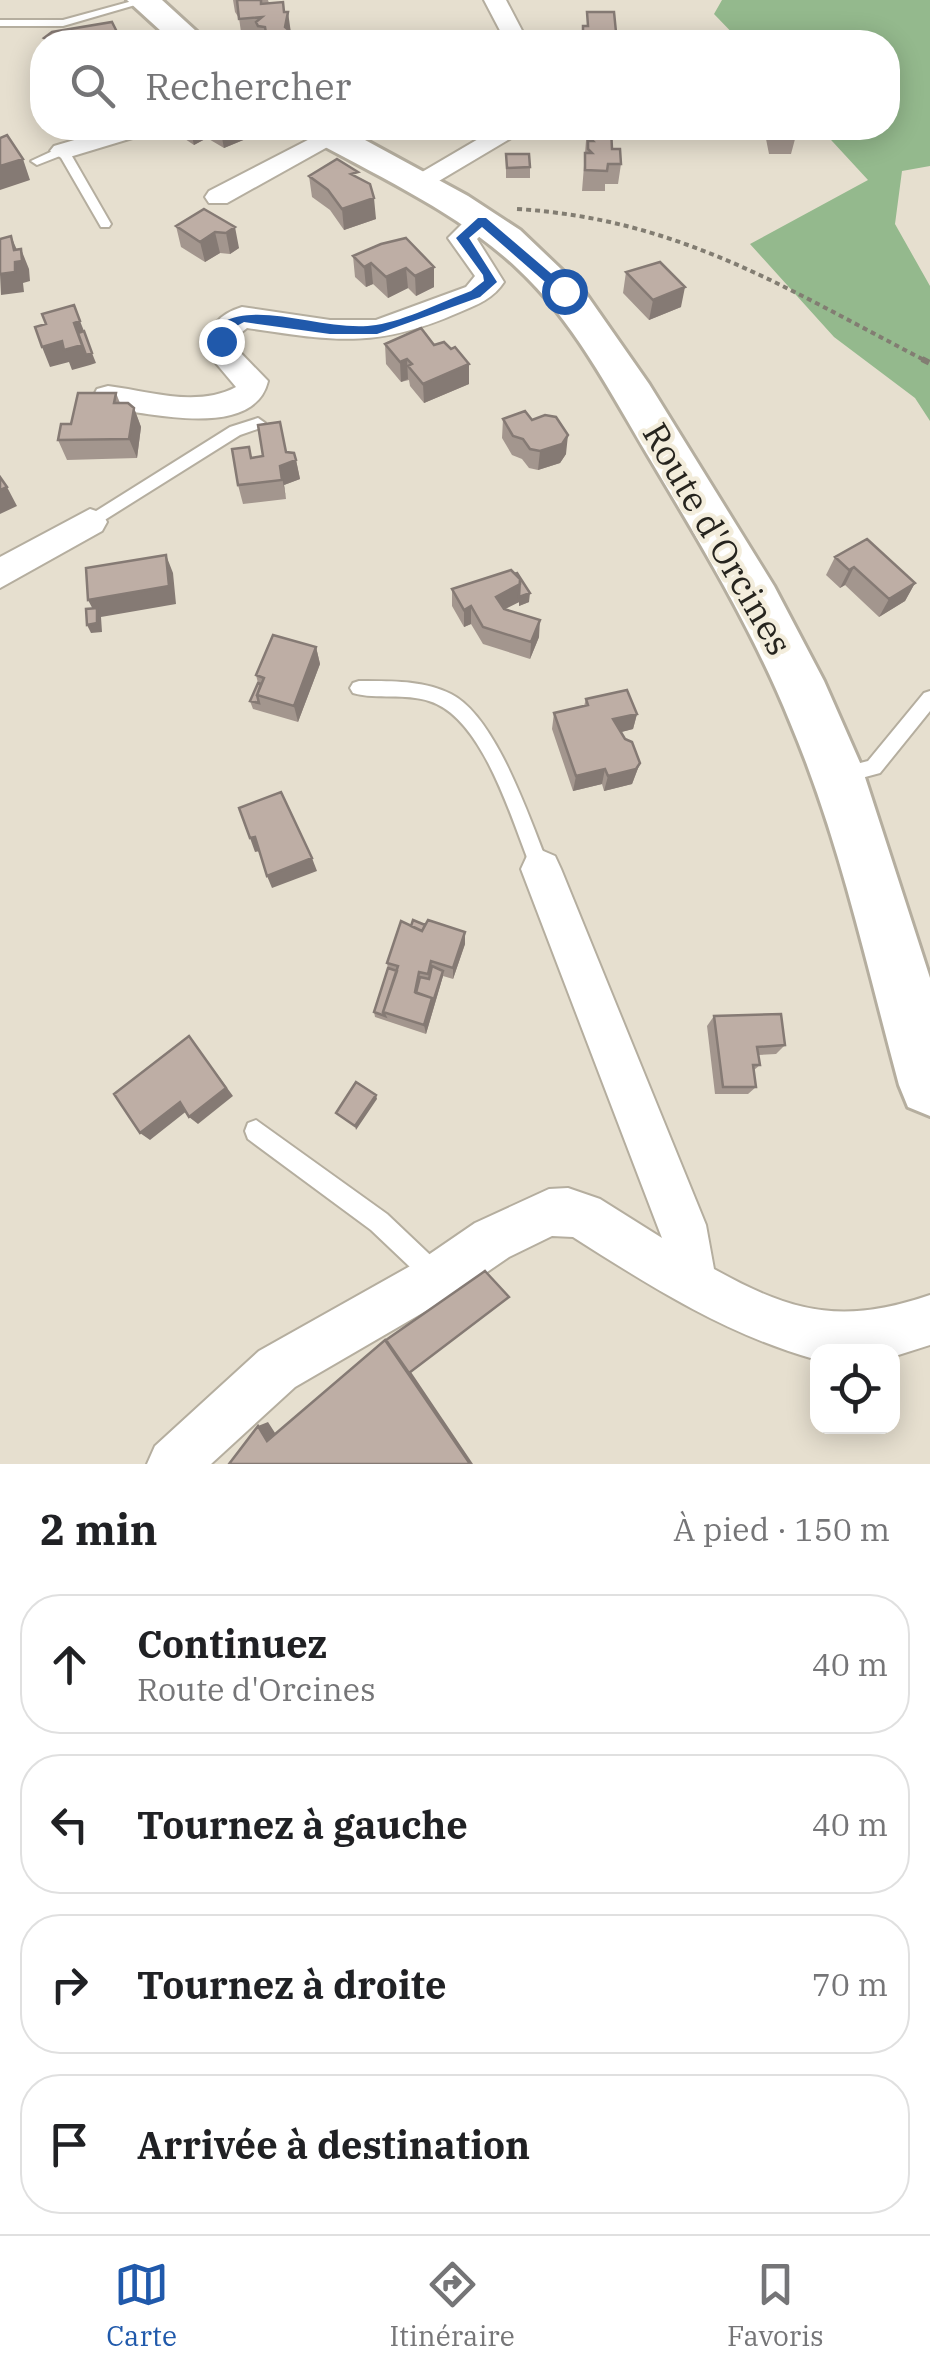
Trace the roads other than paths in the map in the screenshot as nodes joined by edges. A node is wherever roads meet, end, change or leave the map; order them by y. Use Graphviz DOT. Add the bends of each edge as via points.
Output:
graph roads {
  1 [pos="495,0"];
  2 [pos="143,1"];
  3 [pos="0,23"];
  4 [pos="178,30"];
  5 [pos="511,30"];
  6 [pos="98,140"];
  7 [pos="310,140"];
  8 [pos="341,140"];
  9 [pos="493,140"];
  10 [pos="63,150"];
  11 [pos="38,161"];
  12 [pos="418,182"];
  13 [pos="218,197"];
  14 [pos="479,219"];
  15 [pos="105,224"];
  16 [pos="108,398"];
  17 [pos="258,423"];
  18 [pos="90,522"];
  19 [pos="0,574"];
  20 [pos="358,688"];
  21 [pos="930,698"];
  22 [pos="838,776"];
  23 [pos="541,869"];
  24 [pos="930,1084"];
  25 [pos="256,1130"];
  26 [pos="438,1277"];
  27 [pos="690,1281"];
  28 [pos="930,1320"];
  29 [pos="172,1464"];
  1 -- 5 [label="street"];
  2 -- 3 [label="lane" via="63,23"];
  2 -- 4 [label="main road"];
  6 -- 10 [label="street"];
  7 -- 13 [label="street"];
  8 -- 12 [label="main road, Route d'Orcines"];
  9 -- 12 [label="street"];
  10 -- 11 [label="lane"];
  10 -- 15 [label="lane"];
  12 -- 14 [label="main road, Route d'Orcines"];
  14 -- 16 [label="street" via="462,238 489,275 476,294 377,330 242,318 223,331 220,348 253,381 244,398 184,408"];
  14 -- 22 [label="main road, Route d'Orcines" via="564,291 634,396 736,560 788,658"];
  17 -- 18 [label="lane"];
  18 -- 19 [label="street"];
  20 -- 23 [label="lane" via="403,689 458,706 498,768"];
  21 -- 22 [label="lane" via="874,767"];
  22 -- 24 [label="main road, Route d'Orcines"];
  23 -- 27 [label="street" via="682,1226"];
  25 -- 26 [label="lane" via="379,1222"];
  26 -- 27 [label="street" via="492,1240 550,1213 568,1212"];
  26 -- 29 [label="street" via="277,1370"];
  27 -- 28 [label="street" via="730,1305 845,1339"];
}
